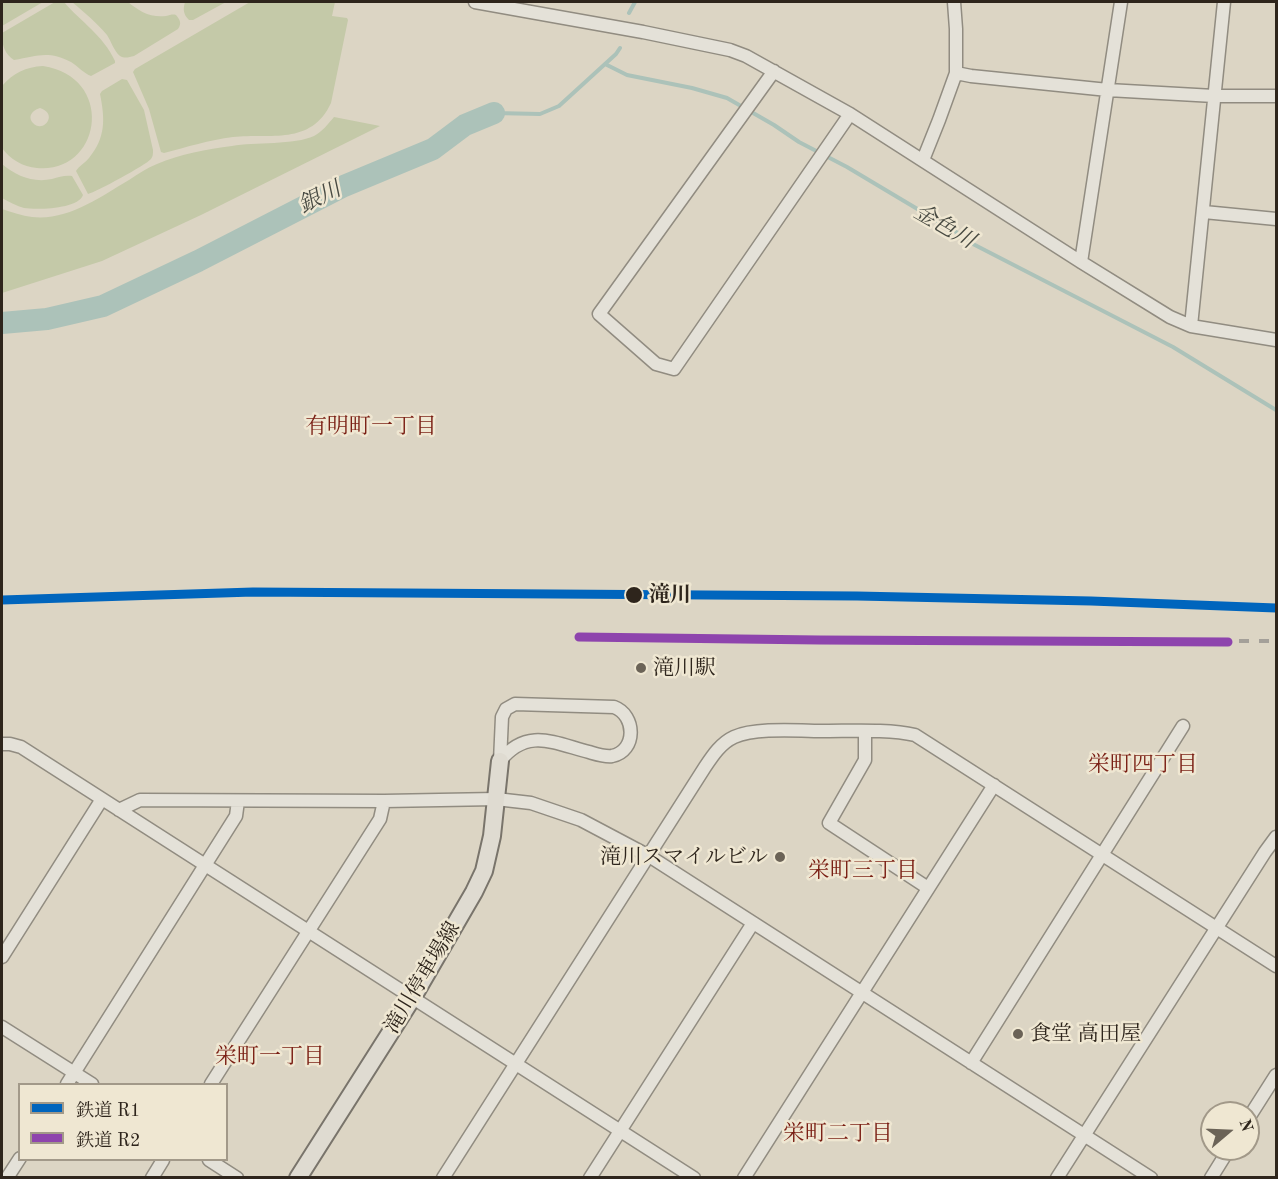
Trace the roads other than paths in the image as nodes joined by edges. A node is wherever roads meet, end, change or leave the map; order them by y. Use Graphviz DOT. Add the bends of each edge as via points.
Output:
graph roads {
  1 [pos="475,2"];
  2 [pos="954,2"];
  3 [pos="1120,2"];
  4 [pos="1224,2"];
  5 [pos="774,71"];
  6 [pos="956,73"];
  7 [pos="1108,90"];
  8 [pos="1214,96"];
  9 [pos="1276,96"];
  10 [pos="850,114"];
  11 [pos="923,160"];
  12 [pos="1204,212"];
  13 [pos="1276,219"];
  14 [pos="1081,262"];
  15 [pos="1191,326"];
  16 [pos="1276,340"];
  17 [pos="1183,726"];
  18 [pos="865,731"];
  19 [pos="500,737"];
  20 [pos="539,739"];
  21 [pos="2,744"];
  22 [pos="500,760"];
  23 [pos="994,785"];
  24 [pos="102,799"];
  25 [pos="496,799"];
  26 [pos="238,801"];
  27 [pos="384,801"];
  28 [pos="119,810"];
  29 [pos="1276,837"];
  30 [pos="1102,854"];
  31 [pos="649,856"];
  32 [pos="205,865"];
  33 [pos="928,888"];
  34 [pos="753,923"];
  35 [pos="1217,927"];
  36 [pos="308,931"];
  37 [pos="2,957"];
  38 [pos="1276,966"];
  39 [pos="862,993"];
  40 [pos="413,997"];
  41 [pos="2,1027"];
  42 [pos="515,1063"];
  43 [pos="971,1063"];
  44 [pos="74,1073"];
  45 [pos="1276,1075"];
  46 [pos="68,1083"];
  47 [pos="90,1083"];
  48 [pos="212,1083"];
  49 [pos="1259,1101"];
  50 [pos="620,1130"];
  51 [pos="1084,1135"];
  52 [pos="18,1161"];
  53 [pos="162,1161"];
  54 [pos="211,1161"];
  55 [pos="1222,1161"];
  56 [pos="7,1178"];
  57 [pos="152,1178"];
  58 [pos="237,1178"];
  59 [pos="298,1178"];
  60 [pos="443,1178"];
  61 [pos="590,1178"];
  62 [pos="694,1178"];
  63 [pos="744,1178"];
  64 [pos="1057,1178"];
  65 [pos="1151,1178"];
  66 [pos="1211,1178"];
  1 -- 5 [label="street" via="730,50"];
  2 -- 6 [label="street"];
  3 -- 7 [label="street"];
  4 -- 8 [label="street"];
  5 -- 10 [label="street"];
  5 -- 10 [label="street" via="599,314 656,364 674,369"];
  6 -- 7 [label="street"];
  6 -- 11 [label="street"];
  7 -- 8 [label="street"];
  7 -- 14 [label="street"];
  8 -- 9 [label="street"];
  8 -- 12 [label="street"];
  10 -- 11 [label="street"];
  11 -- 14 [label="street"];
  12 -- 13 [label="street"];
  12 -- 15 [label="street"];
  14 -- 15 [label="street"];
  15 -- 16 [label="street"];
  17 -- 30 [label="street"];
  18 -- 23 [label="street" via="915,735"];
  18 -- 31 [label="street" via="764,731 727,741 710,759"];
  18 -- 33 [label="street" via="865,760 829,823"];
  19 -- 20 [label="street"];
  19 -- 20 [label="street" via="502,717 515,704 614,707 628,717 631,730 629,742 611,756"];
  19 -- 22 [label="street"];
  20 -- 22 [label="street" via="521,742"];
  21 -- 24 [label="street" via="21,747"];
  22 -- 25 [label="main road, 滝川停車場線"];
  23 -- 30 [label="street"];
  23 -- 33 [label="street"];
  24 -- 28 [label="street"];
  24 -- 37 [label="street"];
  25 -- 27 [label="street"];
  25 -- 31 [label="street" via="531,803 581,820"];
  25 -- 40 [label="main road, 滝川停車場線" via="484,871"];
  26 -- 27 [label="street"];
  26 -- 28 [label="street" via="140,800"];
  26 -- 32 [label="street" via="236,816"];
  27 -- 36 [label="street" via="380,819"];
  28 -- 32 [label="street"];
  29 -- 35 [label="street"];
  30 -- 35 [label="street"];
  30 -- 43 [label="street"];
  31 -- 34 [label="street"];
  31 -- 42 [label="street"];
  32 -- 36 [label="street"];
  32 -- 44 [label="street"];
  33 -- 39 [label="street"];
  34 -- 39 [label="street"];
  34 -- 50 [label="street"];
  35 -- 38 [label="street"];
  35 -- 51 [label="street"];
  36 -- 40 [label="street"];
  36 -- 48 [label="street"];
  39 -- 43 [label="street"];
  39 -- 63 [label="street"];
  40 -- 42 [label="street"];
  40 -- 59 [label="main road, 滝川停車場線"];
  41 -- 44 [label="street"];
  42 -- 50 [label="street"];
  42 -- 60 [label="street"];
  43 -- 51 [label="street"];
  44 -- 46 [label="street"];
  44 -- 47 [label="street"];
  45 -- 49 [label="street"];
  50 -- 61 [label="street"];
  50 -- 62 [label="street"];
  51 -- 64 [label="street"];
  51 -- 65 [label="street"];
  52 -- 56 [label="street"];
  53 -- 57 [label="street"];
  54 -- 58 [label="street"];
  55 -- 66 [label="street"];
}
